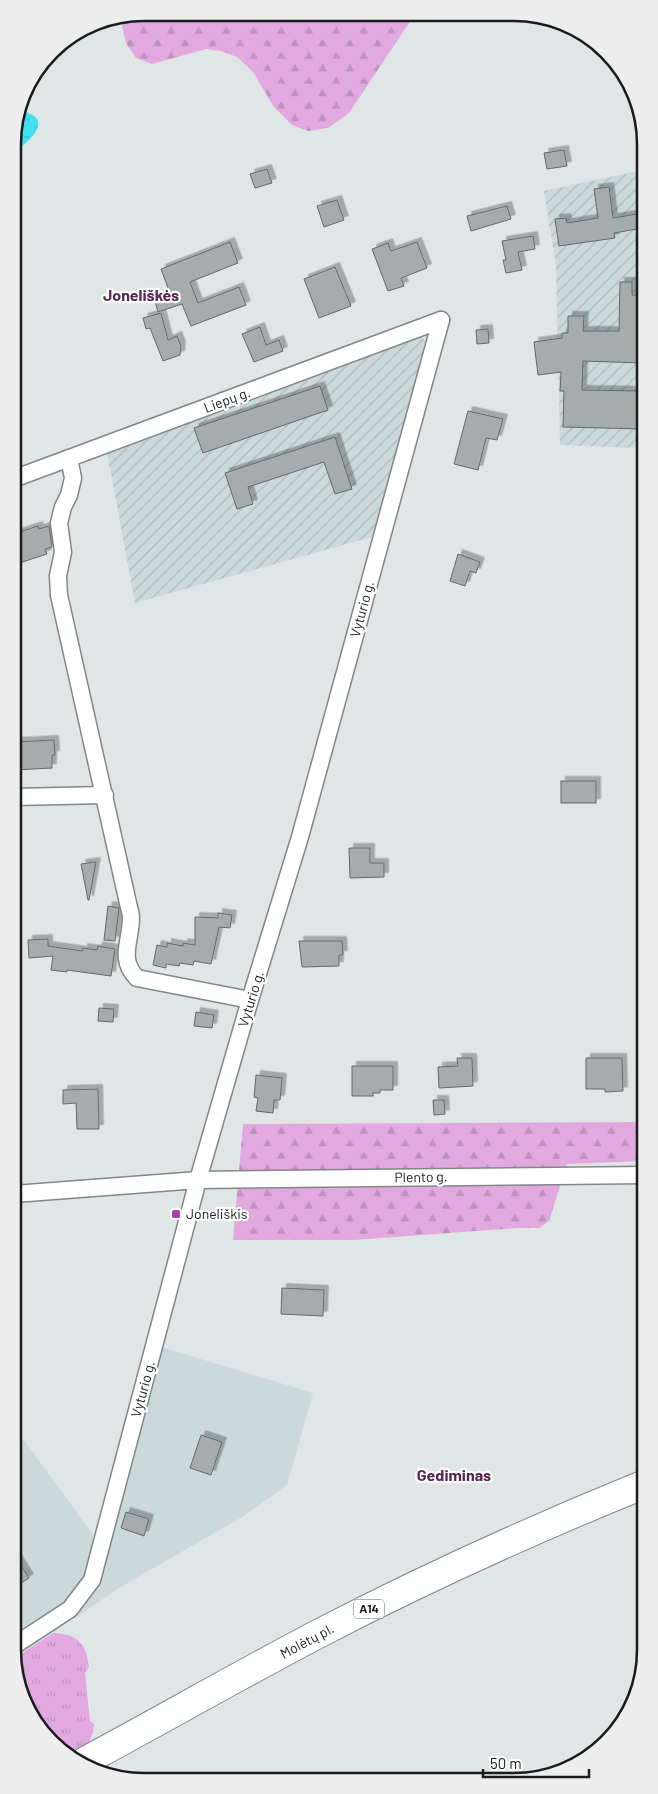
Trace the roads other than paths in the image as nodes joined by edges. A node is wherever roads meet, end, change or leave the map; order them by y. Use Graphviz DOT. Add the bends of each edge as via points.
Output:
graph roads {
  1 [pos="441,320"];
  2 [pos="69,458"];
  3 [pos="22,476"];
  4 [pos="105,795"];
  5 [pos="22,797"];
  6 [pos="250,1000"];
  7 [pos="636,1175"];
  8 [pos="198,1180"];
  9 [pos="21,1193"];
  10 [pos="636,1487"];
  11 [pos="21,1641"];
  12 [pos="88,1759"];
  1 -- 2 [label="street, Liepų g."];
  1 -- 6 [label="street, Vyturio g." via="300,837"];
  2 -- 3 [label="street, Liepų g."];
  2 -- 4 [label="street" via="73,478 59,523 63,552 58,576 59,595"];
  4 -- 5 [label="street"];
  4 -- 6 [label="street" via="131,919 126,960 130,971 137,978"];
  6 -- 8 [label="street, Vyturio g."];
  7 -- 8 [label="street, Plento g."];
  8 -- 9 [label="street, Plento g."];
  8 -- 11 [label="street, Vyturio g." via="92,1580 70,1609"];
  10 -- 12 [label="highway, Molėtų pl. / A14" via="469,1561 319,1634"];
}
